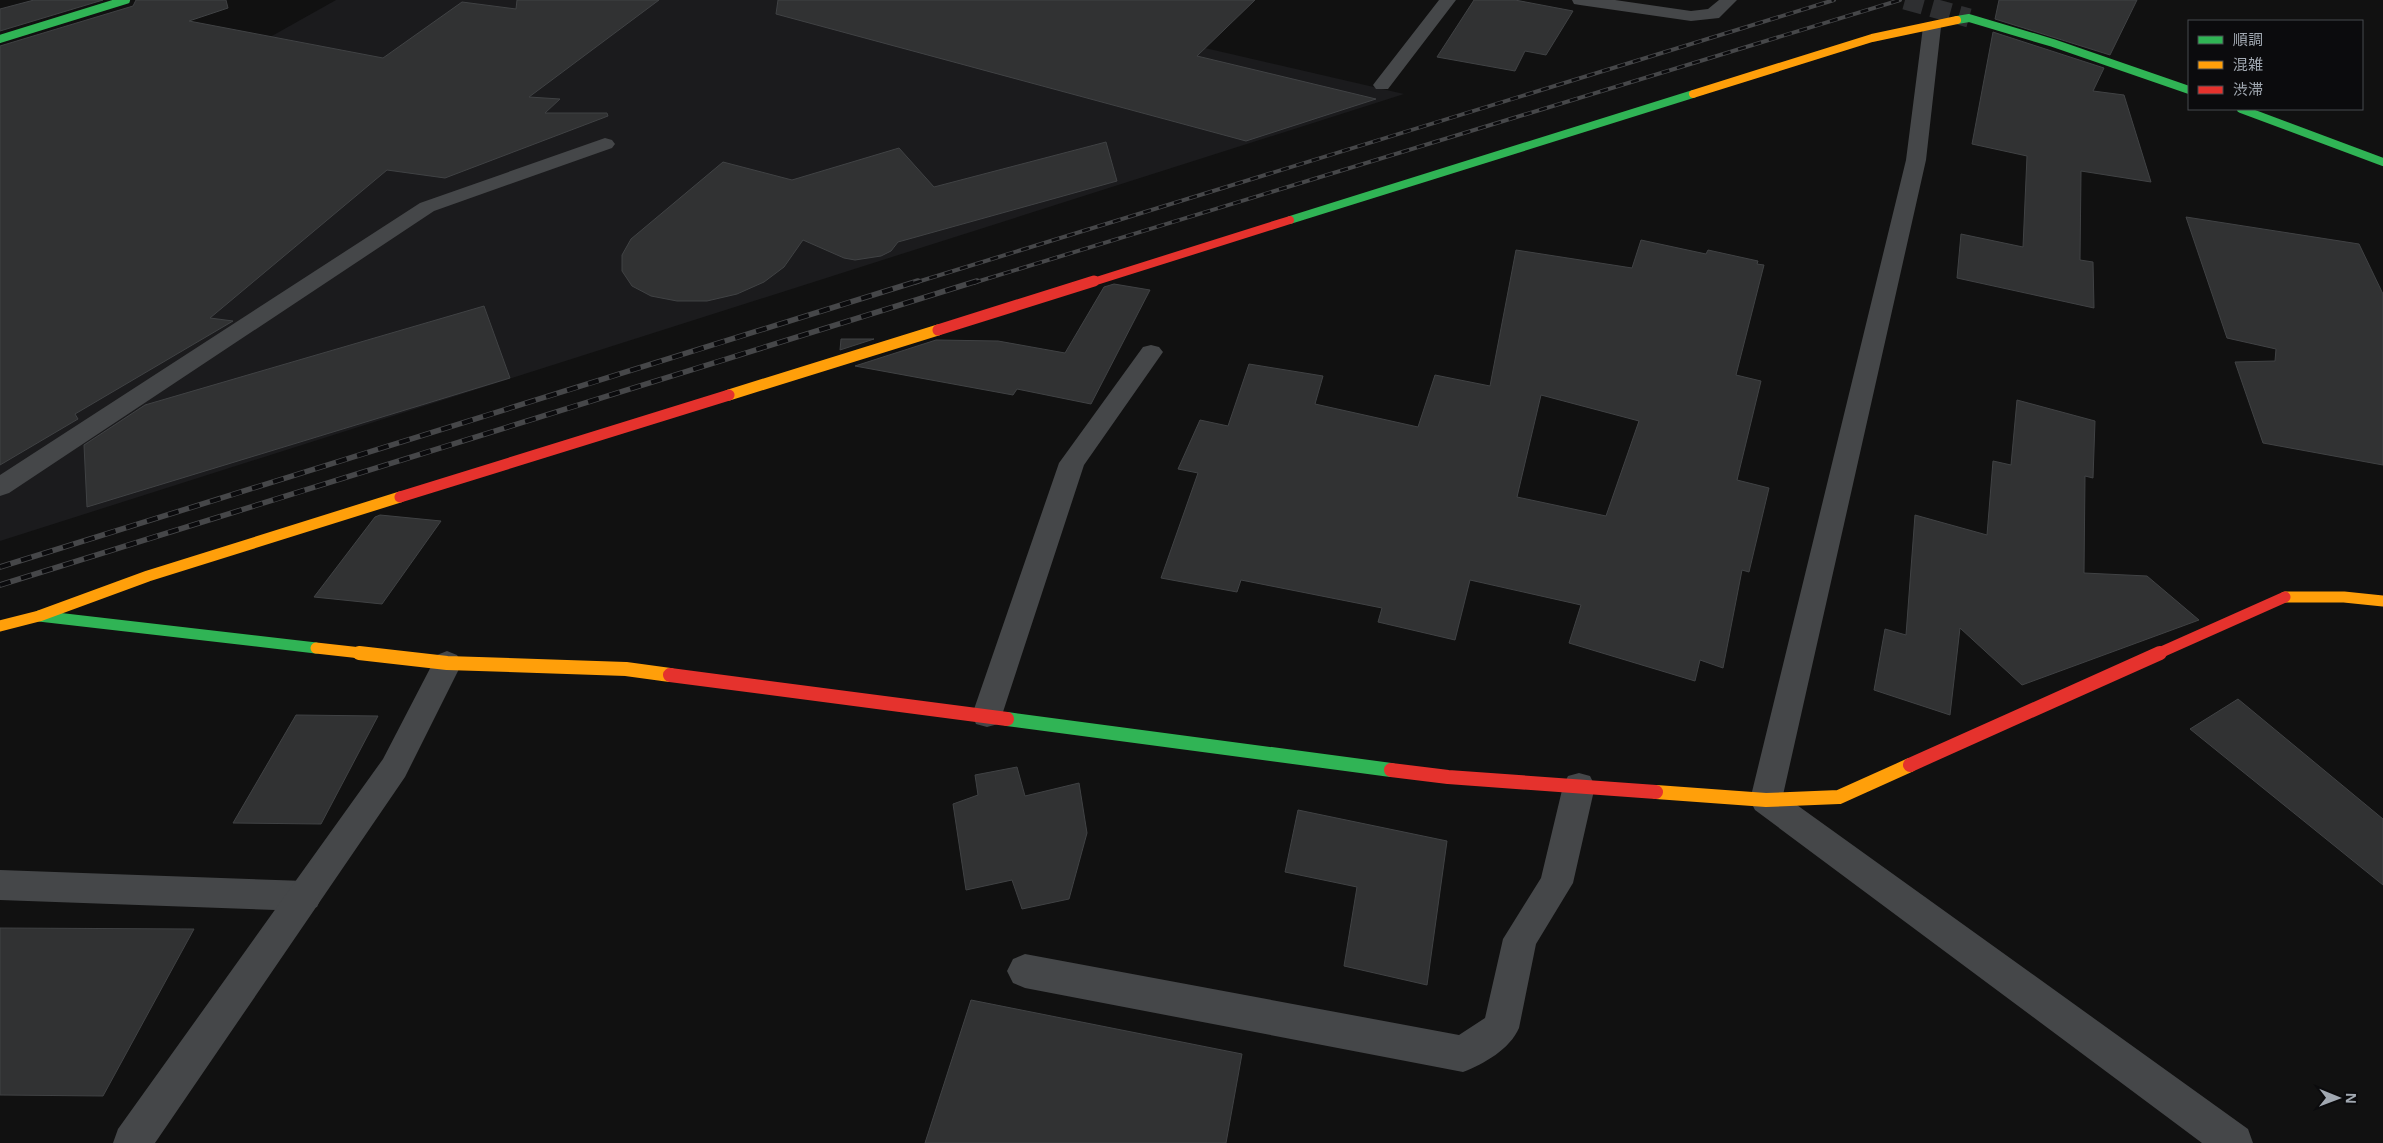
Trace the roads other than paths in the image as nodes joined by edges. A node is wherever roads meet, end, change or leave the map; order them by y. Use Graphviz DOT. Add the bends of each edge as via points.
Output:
graph roads {
  1 [pos="126,0"];
  2 [pos="1448,0"];
  3 [pos="1580,0"];
  4 [pos="1729,0"];
  5 [pos="1932,27"];
  6 [pos="0,38"];
  7 [pos="1382,85"];
  8 [pos="2188,90"];
  9 [pos="2244,110"];
  10 [pos="604,144"];
  11 [pos="2383,162"];
  12 [pos="1151,352"];
  13 [pos="0,486"];
  14 [pos="2383,601"];
  15 [pos="39,616"];
  16 [pos="0,626"];
  17 [pos="447,663"];
  18 [pos="987,716"];
  19 [pos="1579,786"];
  20 [pos="1766,800"];
  21 [pos="0,885"];
  22 [pos="305,896"];
  23 [pos="1025,971"];
  24 [pos="132,1143"];
  25 [pos="2234,1143"];
  1 -- 6 [label="street"];
  2 -- 7 [label="street"];
  3 -- 4 [label="street" via="1691,16 1713,14"];
  5 -- 8 [label="street" via="1969,18"];
  5 -- 15 [label="street" via="1843,46 148,576"];
  5 -- 20 [label="street" via="1916,160"];
  9 -- 11 [label="street"];
  10 -- 13 [label="street" via="427,208"];
  12 -- 18 [label="street" via="1072,462"];
  14 -- 20 [label="street" via="2283,597 1839,797"];
  15 -- 16 [label="street"];
  15 -- 17 [label="street"];
  17 -- 18 [label="street" via="626,669"];
  17 -- 22 [label="street" via="394,768"];
  18 -- 19 [label="street" via="1448,777"];
  19 -- 20 [label="street"];
  19 -- 23 [label="street" via="1556,884 1520,939 1501,1028 1463,1054"];
  20 -- 25 [label="street"];
  21 -- 22 [label="street"];
  22 -- 24 [label="street"];
}
